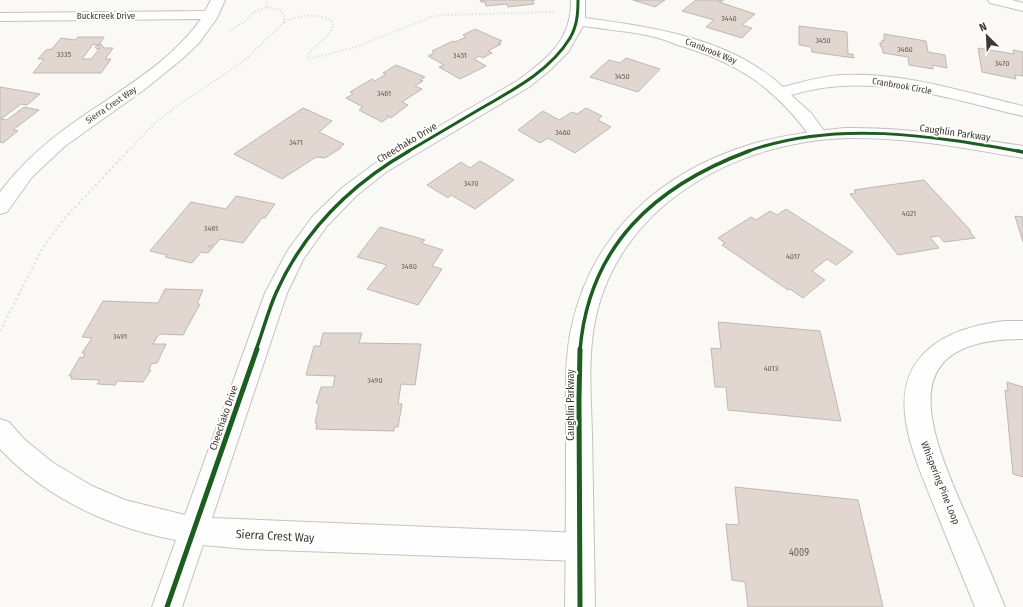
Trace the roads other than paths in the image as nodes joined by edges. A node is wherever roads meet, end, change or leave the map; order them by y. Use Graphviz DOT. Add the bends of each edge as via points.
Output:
graph roads {
  1 [pos="995,0"];
  2 [pos="215,7"];
  3 [pos="1023,7"];
  4 [pos="577,12"];
  5 [pos="0,17"];
  6 [pos="780,93"];
  7 [pos="1023,111"];
  8 [pos="818,135"];
  9 [pos="1023,152"];
  10 [pos="0,207"];
  11 [pos="1023,330"];
  12 [pos="0,430"];
  13 [pos="194,530"];
  14 [pos="580,547"];
  15 [pos="167,607"];
  16 [pos="580,607"];
  17 [pos="990,607"];
  1 -- 3 [label="street"];
  2 -- 5 [label="street, Buckcreek Drive"];
  2 -- 10 [label="street, Sierra Crest Way" via="198,36 177,57 79,126 23,177"];
  4 -- 6 [label="street, Cranbrook Way" via="709,49 737,61 763,77"];
  4 -- 13 [label="street, Cheechako Drive" via="571,36 560,53 544,68 523,84 380,168 349,192 320,221 295,255 276,293"];
  6 -- 7 [label="street, Cranbrook Circle" via="834,80 879,80"];
  6 -- 8 [label="street, Cranbrook Way" via="805,117"];
  8 -- 9 [label="street, Caughlin Parkway" via="879,133 920,136"];
  8 -- 14 [label="street, Caughlin Parkway" via="753,149 721,160 691,175 660,196 632,223 612,250 596,283 584,324 578,367"];
  11 -- 17 [label="street, Whispering Pine Loop" via="978,333 950,344 934,356 924,371 917,407 924,446"];
  12 -- 13 [label="street, Sierra Crest Way" via="5,438 42,472 96,503 156,523"];
  13 -- 14 [label="street, Sierra Crest Way" via="247,535"];
  13 -- 15 [label="street, Cheechako Drive"];
  14 -- 16 [label="street, Caughlin Parkway"];
}
